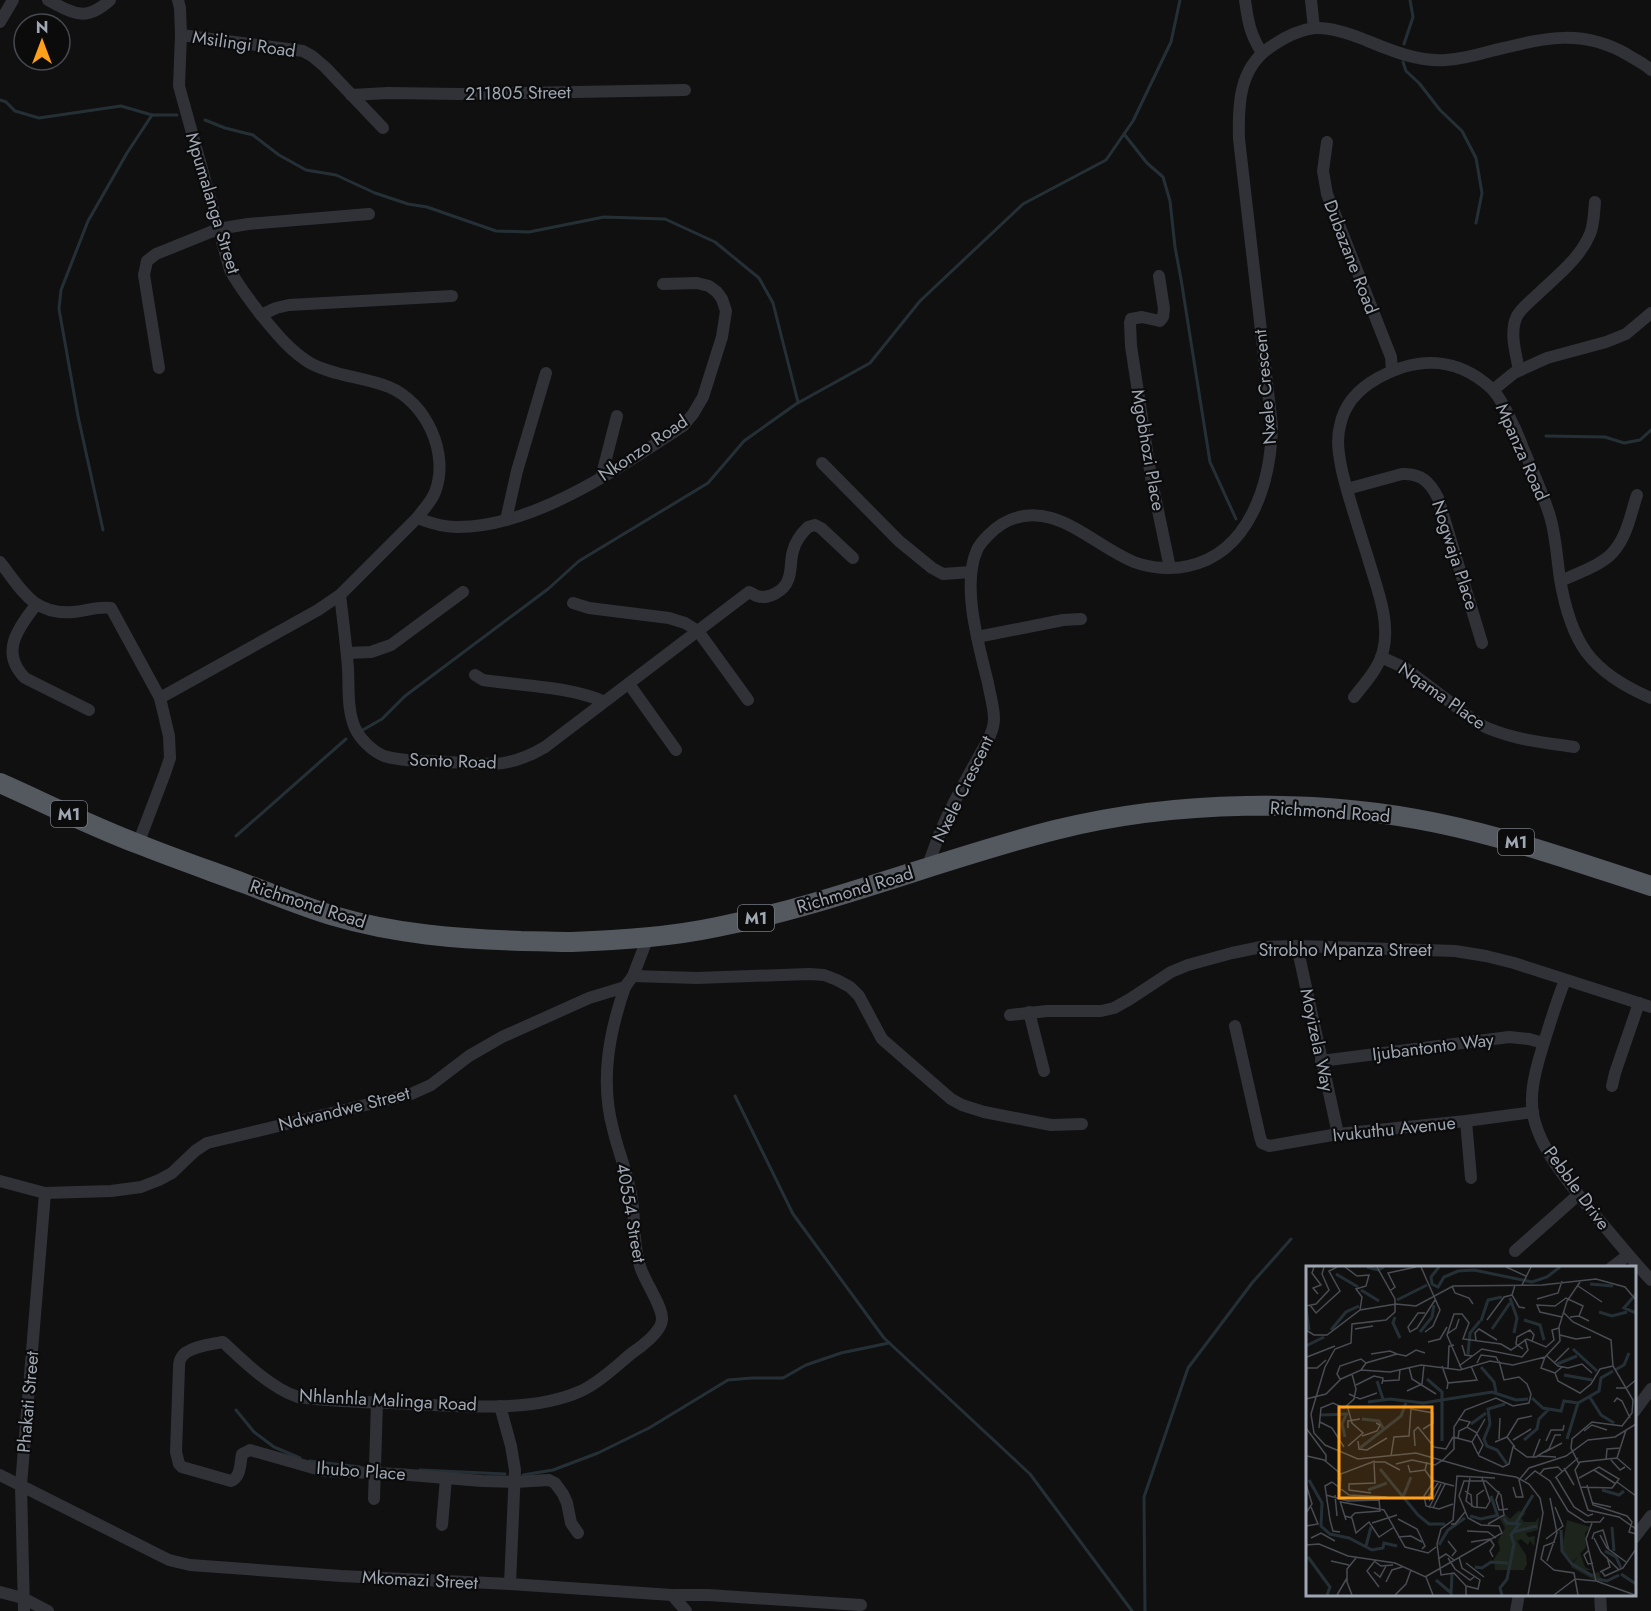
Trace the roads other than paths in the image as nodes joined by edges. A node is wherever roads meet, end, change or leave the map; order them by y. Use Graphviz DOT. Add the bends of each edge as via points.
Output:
graph roads {
  1 [pos="13,0"];
  2 [pos="48,0"];
  3 [pos="110,0"];
  4 [pos="178,0"];
  5 [pos="1245,0"];
  6 [pos="1311,0"];
  7 [pos="0,22"];
  8 [pos="1314,28"];
  9 [pos="181,35"];
  10 [pos="1262,53"];
  11 [pos="1651,70"];
  12 [pos="685,90"];
  13 [pos="351,95"];
  14 [pos="383,128"];
  15 [pos="1327,142"];
  16 [pos="1595,202"];
  17 [pos="369,214"];
  18 [pos="218,229"];
  19 [pos="1159,276"];
  20 [pos="663,284"];
  21 [pos="452,296"];
  22 [pos="1651,313"];
  23 [pos="261,315"];
  24 [pos="159,368"];
  25 [pos="1392,370"];
  26 [pos="1520,370"];
  27 [pos="546,374"];
  28 [pos="1493,390"];
  29 [pos="617,416"];
  30 [pos="822,463"];
  31 [pos="601,478"];
  32 [pos="1347,489"];
  33 [pos="1637,495"];
  34 [pos="417,518"];
  35 [pos="506,520"];
  36 [pos="853,558"];
  37 [pos="0,562"];
  38 [pos="1170,568"];
  39 [pos="971,572"];
  40 [pos="1561,581"];
  41 [pos="463,592"];
  42 [pos="340,595"];
  43 [pos="573,603"];
  44 [pos="36,604"];
  45 [pos="1081,619"];
  46 [pos="698,631"];
  47 [pos="977,637"];
  48 [pos="1482,643"];
  49 [pos="347,653"];
  50 [pos="1381,657"];
  51 [pos="475,675"];
  52 [pos="629,684"];
  53 [pos="1354,697"];
  54 [pos="1651,698"];
  55 [pos="160,699"];
  56 [pos="748,700"];
  57 [pos="603,701"];
  58 [pos="89,710"];
  59 [pos="1574,747"];
  60 [pos="676,750"];
  61 [pos="0,783"];
  62 [pos="138,844"];
  63 [pos="927,867"];
  64 [pos="1651,886"];
  65 [pos="648,937"];
  66 [pos="1297,946"];
  67 [pos="633,976"];
  68 [pos="1564,980"];
  69 [pos="625,987"];
  70 [pos="1645,1005"];
  71 [pos="1029,1012"];
  72 [pos="1010,1015"];
  73 [pos="1234,1026"];
  74 [pos="1543,1042"];
  75 [pos="1322,1061"];
  76 [pos="1044,1071"];
  77 [pos="1612,1086"];
  78 [pos="1533,1112"];
  79 [pos="1466,1121"];
  80 [pos="1082,1124"];
  81 [pos="1338,1134"];
  82 [pos="1472,1178"];
  83 [pos="0,1181"];
  84 [pos="45,1193"];
  85 [pos="1578,1194"];
  86 [pos="1515,1251"];
  87 [pos="1628,1255"];
  88 [pos="1614,1266"];
  89 [pos="1651,1280"];
  90 [pos="1651,1389"];
  91 [pos="377,1402"];
  92 [pos="500,1406"];
  93 [pos="1636,1411"];
  94 [pos="375,1473"];
  95 [pos="0,1475"];
  96 [pos="446,1478"];
  97 [pos="231,1481"];
  98 [pos="515,1482"];
  99 [pos="21,1485"];
  100 [pos="374,1499"];
  101 [pos="1651,1516"];
  102 [pos="442,1525"];
  103 [pos="578,1533"];
  104 [pos="1636,1537"];
  105 [pos="510,1584"];
  106 [pos="0,1592"];
  107 [pos="672,1595"];
  108 [pos="1519,1596"];
  109 [pos="23,1605"];
  110 [pos="861,1605"];
  111 [pos="48,1611"];
  112 [pos="686,1611"];
  113 [pos="1516,1611"];
  1 -- 7 [label="street"];
  2 -- 3 [label="street" via="78,14 96,12"];
  4 -- 9 [label="street, Mpumalanga Street"];
  5 -- 10 [label="street" via="1252,38"];
  6 -- 8 [label="street"];
  8 -- 10 [label="street, Nxele Crescent" via="1284,38"];
  8 -- 11 [label="street, Nxele Crescent" via="1344,32 1402,55 1426,60 1470,57 1550,38 1580,39 1606,44"];
  9 -- 13 [label="street, Msilingi Road" via="303,51 325,67"];
  9 -- 18 [label="street, Mpumalanga Street" via="179,86"];
  10 -- 38 [label="street, Nxele Crescent" via="1244,81 1238,112 1272,426 1270,461 1253,514 1234,541 1213,558"];
  12 -- 13 [label="street, 211805 Street"];
  13 -- 14 [label="street, Msilingi Road"];
  15 -- 25 [label="street, Dubazane Road" via="1323,171 1327,194 1391,357"];
  16 -- 26 [label="street" via="1591,232 1583,246 1517,316 1514,341"];
  17 -- 18 [label="street"];
  18 -- 23 [label="street, Mpumalanga Street" via="230,270"];
  18 -- 24 [label="street" via="147,261 144,275"];
  19 -- 38 [label="street, Mgobhozi Place" via="1163,317 1160,321 1142,317 1131,320 1130,331 1150,477"];
  20 -- 31 [label="street, Nkonzo Road" via="709,285 722,299 726,311 722,337 703,397 683,426"];
  21 -- 23 [label="street" via="289,305"];
  22 -- 26 [label="street" via="1626,334 1547,357"];
  23 -- 34 [label="street, Mpumalanga Street" via="293,351 312,364 391,388 422,415 438,450 439,478 435,493"];
  25 -- 28 [label="street, Mpanza Road" via="1413,363 1446,364 1473,374"];
  25 -- 32 [label="street, Mpanza Road" via="1357,394 1340,425 1340,461"];
  26 -- 28 [label="street"];
  27 -- 35 [label="street"];
  28 -- 40 [label="street, Mpanza Road" via="1516,430 1543,496"];
  29 -- 31 [label="street"];
  30 -- 39 [label="street" via="899,541 932,568 943,573"];
  31 -- 35 [label="street, Nkonzo Road" via="543,507"];
  32 -- 48 [label="street, Nogwaja Place" via="1409,473 1432,488"];
  32 -- 50 [label="street, Mpanza Road" via="1383,613"];
  33 -- 40 [label="street" via="1613,553"];
  34 -- 35 [label="street, Nkonzo Road" via="455,527"];
  34 -- 42 [label="street, Mpumalanga Street"];
  36 -- 46 [label="street, Sonto Road" via="824,530 810,526 796,543 788,580 782,588 770,596 749,592"];
  37 -- 44 [label="street"];
  38 -- 39 [label="street, Nxele Crescent" via="1135,562 1054,518 1036,514 1021,516 990,534 978,548"];
  39 -- 47 [label="street, Nxele Crescent"];
  40 -- 54 [label="street, Mpanza Road" via="1579,642 1607,674"];
  41 -- 49 [label="street" via="391,645 371,652"];
  42 -- 49 [label="street, Sonto Road"];
  42 -- 55 [label="street, Mpumalanga Street"];
  43 -- 46 [label="street" via="669,618"];
  44 -- 55 [label="street" via="66,612 111,608"];
  44 -- 58 [label="street" via="10,646 11,662 25,678"];
  45 -- 47 [label="street"];
  46 -- 52 [label="street, Sonto Road"];
  46 -- 56 [label="street"];
  47 -- 63 [label="street, Nxele Crescent" via="994,722 944,822"];
  49 -- 57 [label="street, Sonto Road" via="355,729 372,749 403,759 498,765 517,761 545,747"];
  50 -- 53 [label="street, Mpanza Road"];
  50 -- 59 [label="street, Nqama Place" via="1405,668 1491,730"];
  51 -- 57 [label="street" via="483,680 573,691"];
  52 -- 57 [label="street, Sonto Road"];
  52 -- 60 [label="street"];
  55 -- 62 [label="street" via="170,758"];
  61 -- 62 [label="highway, Richmond Road / M1"];
  62 -- 65 [label="highway, Richmond Road / M1" via="335,916 402,931 472,940 571,942"];
  63 -- 64 [label="highway, Richmond Road / M1" via="1109,818 1230,806 1307,807 1436,822 1507,839"];
  63 -- 65 [label="highway, Richmond Road / M1" via="774,914"];
  65 -- 67 [label="street"];
  66 -- 68 [label="street, Strobho Mpanza Street" via="1455,951 1505,961"];
  66 -- 71 [label="street, Strobho Mpanza Street" via="1232,953 1188,965 1114,1008"];
  66 -- 75 [label="street, Moyizela Way"];
  67 -- 69 [label="street"];
  67 -- 80 [label="street" via="824,975 850,987 866,1007 882,1039 956,1102 984,1112 1051,1125"];
  68 -- 70 [label="street, Strobho Mpanza Street"];
  68 -- 74 [label="street, Pebble Drive"];
  69 -- 84 [label="street, Ndwandwe Street" via="589,998 502,1037 411,1094 207,1143 172,1173 141,1187"];
  69 -- 92 [label="street, 40554 Street" via="609,1044 607,1088 612,1128 632,1197 640,1266 662,1322 636,1350 580,1392 543,1402"];
  70 -- 77 [label="street"];
  71 -- 72 [label="street, Strobho Mpanza Street"];
  71 -- 76 [label="street"];
  73 -- 81 [label="street, Ivukuthu Avenue" via="1262,1143 1269,1146"];
  74 -- 75 [label="street, Ijubantonto Way" via="1509,1037"];
  74 -- 78 [label="street, Pebble Drive" via="1532,1089"];
  75 -- 81 [label="street, Moyizela Way"];
  78 -- 79 [label="street, Ivukuthu Avenue"];
  78 -- 85 [label="street, Pebble Drive" via="1550,1156"];
  79 -- 81 [label="street, Ivukuthu Avenue"];
  79 -- 82 [label="street"];
  83 -- 84 [label="street, Ndwandwe Street"];
  84 -- 99 [label="street, Phakati Street"];
  85 -- 86 [label="street"];
  85 -- 87 [label="street, Pebble Drive"];
  87 -- 88 [label="street"];
  87 -- 89 [label="street, Pebble Drive"];
  90 -- 93 [label="street"];
  91 -- 92 [label="street, Nhlanhla Malinga Road"];
  91 -- 94 [label="street"];
  91 -- 97 [label="street, Nhlanhla Malinga Road" via="312,1399 286,1393 223,1342 185,1353 181,1358 176,1452 179,1464"];
  92 -- 98 [label="street" via="511,1446"];
  94 -- 96 [label="street, Ihubo Place"];
  94 -- 97 [label="street, Ihubo Place" via="324,1472 250,1450 242,1454 238,1476"];
  94 -- 100 [label="street"];
  95 -- 99 [label="street, Mkomazi Street"];
  96 -- 98 [label="street, Ihubo Place"];
  96 -- 102 [label="street"];
  98 -- 103 [label="street, Ihubo Place" via="555,1482"];
  98 -- 105 [label="street"];
  99 -- 105 [label="street, Mkomazi Street" via="169,1560 190,1565"];
  99 -- 109 [label="street, Phakati Street"];
  101 -- 104 [label="street"];
  105 -- 107 [label="street, Mkomazi Street"];
  106 -- 109 [label="street"];
  107 -- 110 [label="street, Mkomazi Street"];
  107 -- 112 [label="street"];
  108 -- 113 [label="street"];
  109 -- 111 [label="street"];
}
